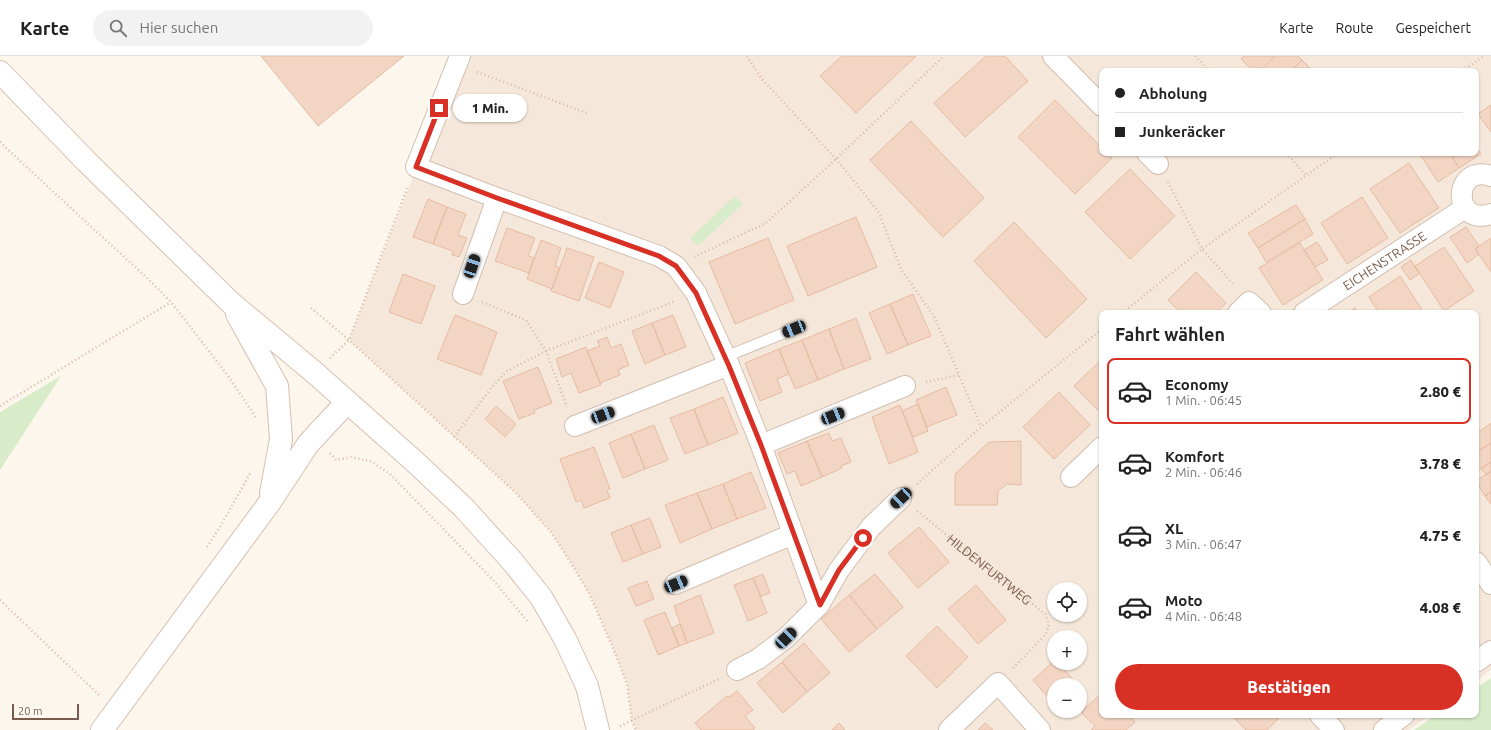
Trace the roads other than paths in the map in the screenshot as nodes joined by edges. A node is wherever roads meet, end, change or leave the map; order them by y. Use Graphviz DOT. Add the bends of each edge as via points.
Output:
graph roads {
  1 [pos="1053,56"];
  2 [pos="458,60"];
  3 [pos="0,72"];
  4 [pos="1099,103"];
  5 [pos="1491,176"];
  6 [pos="497,198"];
  7 [pos="1465,208"];
  8 [pos="1491,214"];
  9 [pos="463,294"];
  10 [pos="231,304"];
  11 [pos="1309,310"];
  12 [pos="794,329"];
  13 [pos="727,361"];
  14 [pos="905,386"];
  15 [pos="347,402"];
  16 [pos="575,426"];
  17 [pos="761,445"];
  18 [pos="1099,450"];
  19 [pos="1071,477"];
  20 [pos="901,498"];
  21 [pos="270,502"];
  22 [pos="793,534"];
  23 [pos="1479,566"];
  24 [pos="676,584"];
  25 [pos="1491,584"];
  26 [pos="820,605"];
  27 [pos="1491,651"];
  28 [pos="1479,660"];
  29 [pos="737,670"];
  30 [pos="1323,718"];
  31 [pos="1400,718"];
  32 [pos="102,730"];
  33 [pos="598,730"];
  34 [pos="949,730"];
  35 [pos="1040,730"];
  36 [pos="1334,730"];
  37 [pos="1384,730"];
  1 -- 4 [label="street"];
  2 -- 6 [label="street" via="416,167"];
  3 -- 10 [label="main road"];
  5 -- 7 [label="street" via="1475,175 1467,181 1462,189 1461,199"];
  6 -- 9 [label="street"];
  6 -- 13 [label="street" via="659,256 676,266 696,293"];
  7 -- 8 [label="street" via="1473,214"];
  7 -- 11 [label="street, EICHENSTRASSE"];
  10 -- 15 [label="main road"];
  10 -- 21 [label="main road" via="277,386 281,439"];
  12 -- 13 [label="lane"];
  13 -- 16 [label="street"];
  13 -- 17 [label="street"];
  14 -- 17 [label="street"];
  15 -- 21 [label="main road" via="308,444"];
  15 -- 33 [label="main road" via="464,508 541,597 565,639 587,686"];
  17 -- 22 [label="street"];
  18 -- 19 [label="street"];
  20 -- 26 [label="street" via="871,527 839,570"];
  21 -- 32 [label="main road"];
  22 -- 24 [label="street"];
  22 -- 26 [label="street"];
  23 -- 25 [label="street"];
  26 -- 29 [label="street" via="786,638 758,659"];
  27 -- 28 [label="street"];
  30 -- 36 [label="street"];
  31 -- 37 [label="street"];
  34 -- 35 [label="street" via="998,683"];
}
